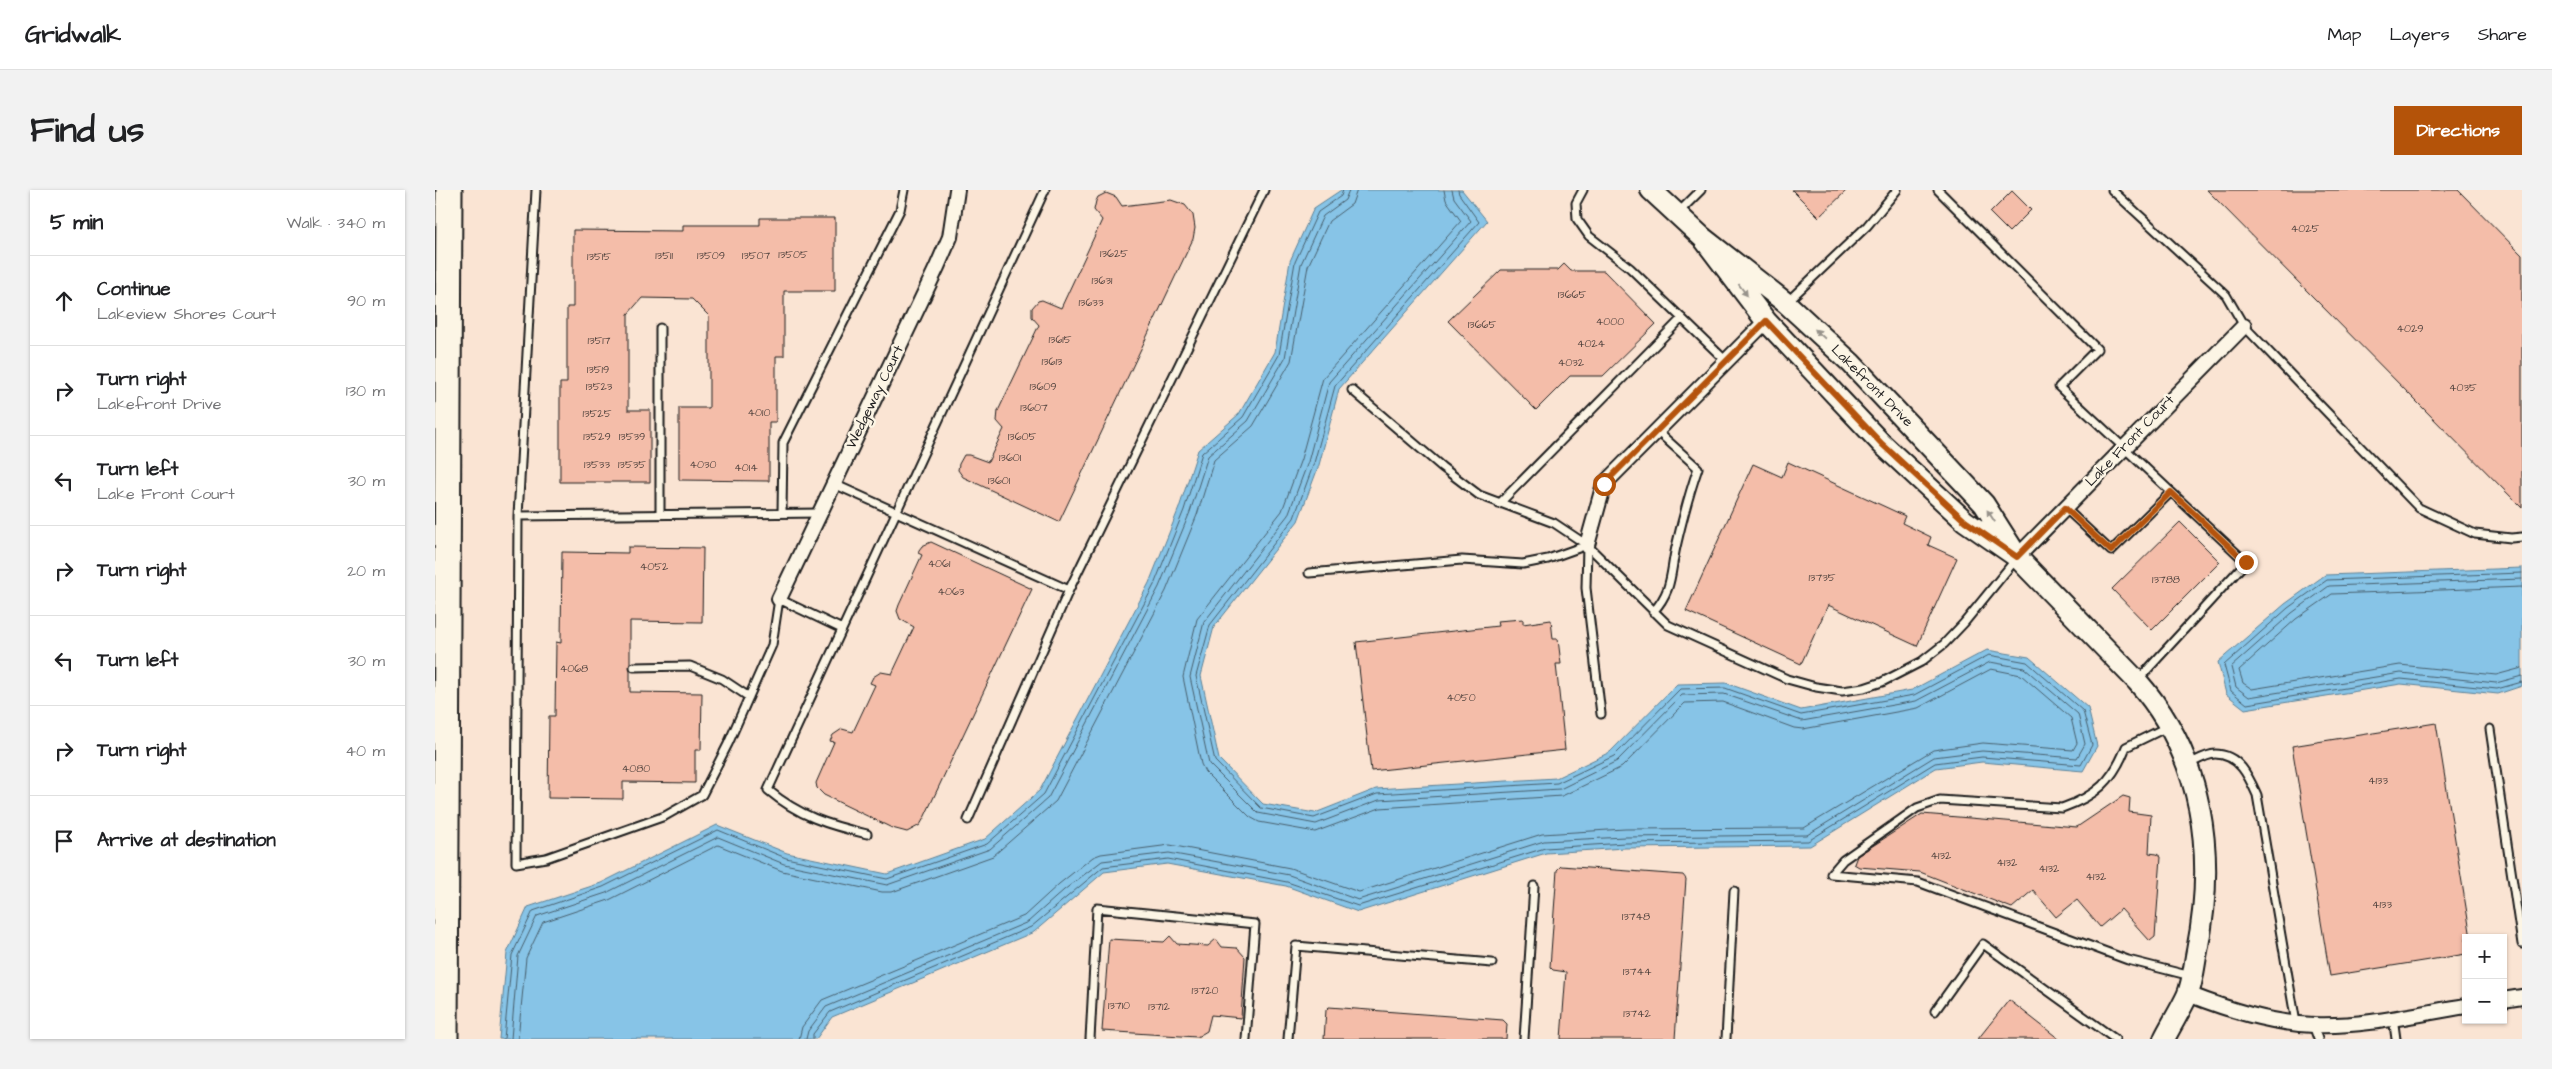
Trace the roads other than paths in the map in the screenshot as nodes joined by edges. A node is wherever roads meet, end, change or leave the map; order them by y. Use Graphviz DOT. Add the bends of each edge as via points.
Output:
graph roads {
  1 [pos="449,190"];
  2 [pos="536,190"];
  3 [pos="904,190"];
  4 [pos="957,190"];
  5 [pos="1045,190"];
  6 [pos="1264,190"];
  7 [pos="1583,190"];
  8 [pos="1651,190"];
  9 [pos="1701,190"];
  10 [pos="1897,190"];
  11 [pos="1938,190"];
  12 [pos="2112,190"];
  13 [pos="1677,214"];
  14 [pos="1703,238"];
  15 [pos="1786,303"];
  16 [pos="1682,318"];
  17 [pos="1766,321"];
  18 [pos="2243,326"];
  19 [pos="660,328"];
  20 [pos="1726,361"];
  21 [pos="1353,390"];
  22 [pos="1657,431"];
  23 [pos="2125,447"];
  24 [pos="834,484"];
  25 [pos="2171,492"];
  26 [pos="1499,504"];
  27 [pos="2065,508"];
  28 [pos="895,511"];
  29 [pos="782,513"];
  30 [pos="821,513"];
  31 [pos="659,514"];
  32 [pos="518,516"];
  33 [pos="2522,537"];
  34 [pos="1587,545"];
  35 [pos="2017,557"];
  36 [pos="1309,573"];
  37 [pos="1069,590"];
  38 [pos="779,599"];
  39 [pos="1653,612"];
  40 [pos="841,629"];
  41 [pos="634,666"];
  42 [pos="2137,681"];
  43 [pos="749,697"];
  44 [pos="1601,714"];
  45 [pos="2170,726"];
  46 [pos="2490,729"];
  47 [pos="2187,764"];
  48 [pos="967,820"];
  49 [pos="867,834"];
  50 [pos="1534,886"];
  51 [pos="1735,891"];
  52 [pos="2522,944"];
  53 [pos="1492,963"];
  54 [pos="2190,985"];
  55 [pos="2522,997"];
  56 [pos="2507,999"];
  57 [pos="2462,1007"];
  58 [pos="1935,1011"];
  59 [pos="2393,1017"];
  60 [pos="2296,1023"];
  61 [pos="2313,1025"];
  62 [pos="445,1039"];
  63 [pos="1090,1039"];
  64 [pos="1246,1039"];
  65 [pos="1288,1039"];
  66 [pos="1524,1039"];
  67 [pos="1726,1039"];
  68 [pos="2115,1039"];
  69 [pos="2163,1039"];
  70 [pos="2319,1039"];
  71 [pos="2396,1039"];
  1 -- 62 [label="highway"];
  2 -- 32 [label="lane"];
  3 -- 29 [label="lane" via="900,210 783,443"];
  4 -- 24 [label="street, Wedgeway Court" via="950,237 944,252"];
  5 -- 28 [label="lane"];
  6 -- 37 [label="lane"];
  7 -- 16 [label="lane" via="1576,203 1577,218 1589,236 1630,268"];
  8 -- 13 [label="street, Lakefront Drive"];
  9 -- 13 [label="lane"];
  10 -- 15 [label="lane" via="1867,226"];
  11 -- 23 [label="lane" via="2097,349 2059,387"];
  12 -- 18 [label="lane" via="2226,295"];
  13 -- 14 [label="street, Lakefront Drive"];
  14 -- 15 [label="street, Lakefront Drive"];
  14 -- 17 [label="street, Lakefront Drive, one-way"];
  35 -- 15 [label="street, Lakefront Drive, one-way" via="1983,504 1905,418"];
  16 -- 20 [label="lane"];
  16 -- 26 [label="lane"];
  17 -- 20 [label="street"];
  17 -- 35 [label="street, Lakefront Drive" via="1882,444 1965,521"];
  18 -- 23 [label="street, Lake Front Court"];
  18 -- 33 [label="lane" via="2419,508 2475,534"];
  19 -- 31 [label="lane"];
  20 -- 22 [label="street"];
  21 -- 26 [label="lane" via="1452,474 1479,495"];
  22 -- 34 [label="street" via="1604,484"];
  22 -- 39 [label="lane" via="1698,468 1675,550 1672,577 1663,601"];
  23 -- 25 [label="lane"];
  23 -- 27 [label="street, Lake Front Court"];
  24 -- 28 [label="lane"];
  24 -- 30 [label="street, Wedgeway Court"];
  25 -- 27 [label="lane" via="2111,551"];
  25 -- 42 [label="lane" via="2246,562"];
  26 -- 34 [label="lane" via="1554,523"];
  27 -- 35 [label="street, Lake Front Court"];
  28 -- 37 [label="lane"];
  28 -- 40 [label="lane"];
  29 -- 30 [label="lane"];
  29 -- 31 [label="lane"];
  30 -- 38 [label="street, Wedgeway Court"];
  31 -- 32 [label="lane"];
  32 -- 43 [label="lane" via="516,863 546,858 665,816 701,795"];
  34 -- 36 [label="lane" via="1548,560 1523,564 1463,560"];
  34 -- 39 [label="lane"];
  34 -- 44 [label="lane" via="1586,588"];
  35 -- 39 [label="lane" via="1944,644 1907,670 1864,688 1842,691 1787,679 1668,625"];
  35 -- 42 [label="street, Lakefront Drive"];
  37 -- 48 [label="lane"];
  38 -- 40 [label="lane"];
  38 -- 43 [label="lane" via="772,645"];
  40 -- 49 [label="lane" via="768,790 786,805 825,824"];
  41 -- 43 [label="lane" via="690,666 722,679"];
  42 -- 45 [label="street, Lakefront Drive"];
  45 -- 47 [label="street, Lakefront Drive"];
  45 -- 54 [label="lane" via="2126,747 2114,773 2080,801 2062,808 1940,800 1917,808 1843,860 1831,874 1918,882"];
  46 -- 52 [label="lane"];
  47 -- 54 [label="street, Lakefront Drive" via="2194,783 2203,836 2205,886"];
  47 -- 60 [label="lane" via="2214,754 2229,758 2246,771 2257,795"];
  50 -- 66 [label="lane"];
  51 -- 67 [label="lane"];
  53 -- 65 [label="lane" via="1296,946"];
  54 -- 60 [label="street" via="2239,1013"];
  54 -- 69 [label="street, Lakefront Drive"];
  55 -- 56 [label="street"];
  57 -- 59 [label="street"];
  58 -- 68 [label="lane" via="1983,944"];
  59 -- 61 [label="street"];
  59 -- 71 [label="lane"];
  60 -- 61 [label="street"];
  61 -- 70 [label="lane"];
  63 -- 64 [label="lane" via="1097,908 1255,924"];
}
